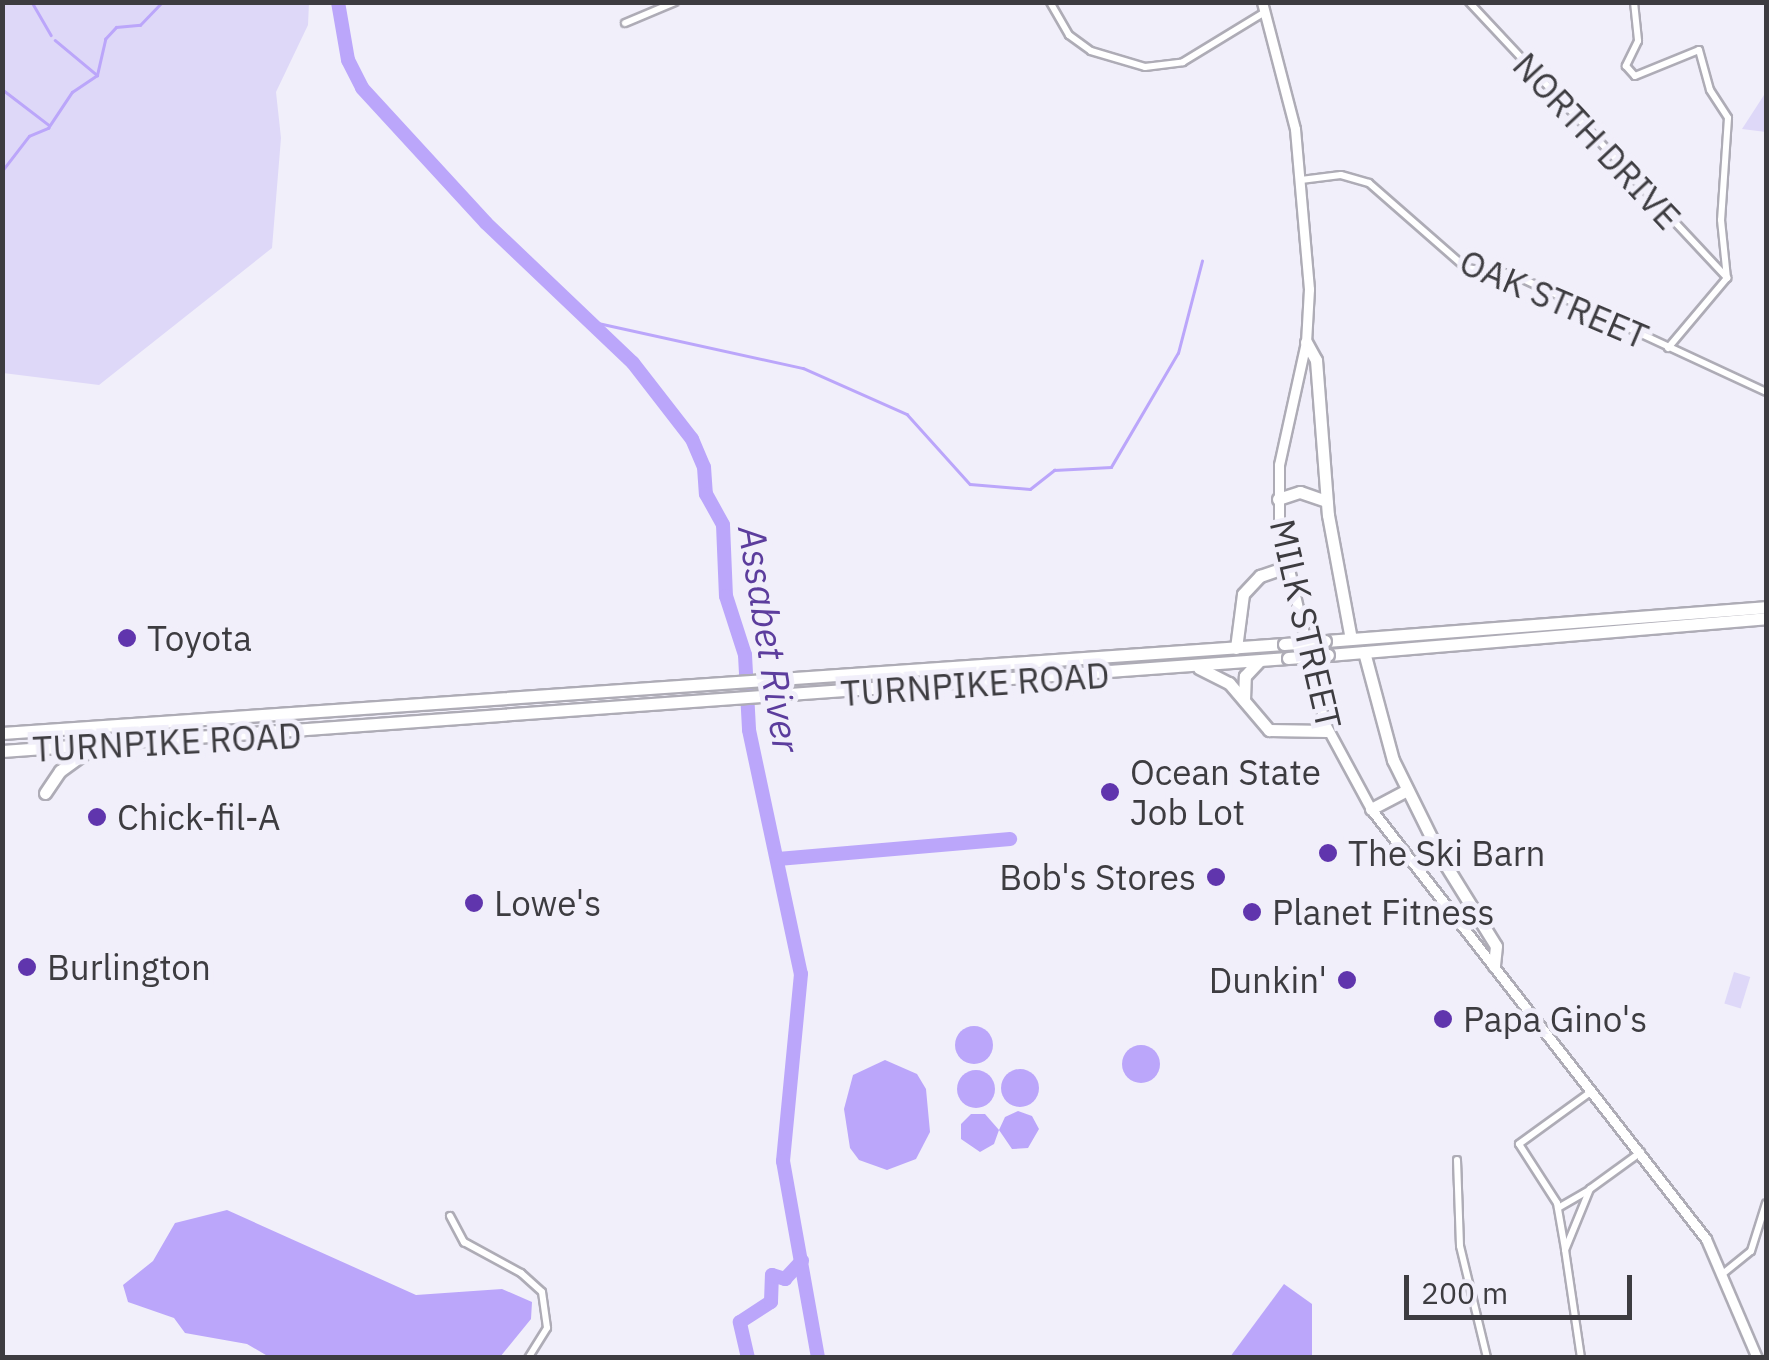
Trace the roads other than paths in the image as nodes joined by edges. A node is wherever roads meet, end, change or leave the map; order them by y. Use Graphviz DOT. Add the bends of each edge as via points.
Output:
graph roads {
  1 [pos="675,2"];
  2 [pos="1050,2"];
  3 [pos="1469,2"];
  4 [pos="1634,2"];
  5 [pos="1264,7"];
  6 [pos="625,23"];
  7 [pos="1301,180"];
  8 [pos="1727,278"];
  9 [pos="1306,342"];
  10 [pos="1668,348"];
  11 [pos="1766,392"];
  12 [pos="1278,499"];
  13 [pos="1326,501"];
  14 [pos="1286,567"];
  15 [pos="1766,606"];
  16 [pos="1766,618"];
  17 [pos="1351,639"];
  18 [pos="1236,648"];
  19 [pos="1364,652"];
  20 [pos="1260,661"];
  21 [pos="1190,666"];
  22 [pos="1244,700"];
  23 [pos="1327,731"];
  24 [pos="2,733"];
  25 [pos="92,748"];
  26 [pos="2,751"];
  27 [pos="1407,790"];
  28 [pos="45,792"];
  29 [pos="1371,809"];
  30 [pos="1494,966"];
  31 [pos="1592,1090"];
  32 [pos="1641,1152"];
  33 [pos="1457,1160"];
  34 [pos="1590,1190"];
  35 [pos="1766,1203"];
  36 [pos="1558,1208"];
  37 [pos="450,1216"];
  38 [pos="1565,1250"];
  39 [pos="1725,1272"];
  40 [pos="528,1358"];
  41 [pos="1487,1358"];
  42 [pos="1582,1358"];
  43 [pos="1756,1358"];
  1 -- 6 [label="street"];
  2 -- 5 [label="street" via="1069,36 1090,52 1145,67 1184,62"];
  3 -- 8 [label="street, NORTH DRIVE"];
  4 -- 8 [label="street" via="1638,41 1626,66 1635,76 1698,50 1728,118 1721,220"];
  5 -- 7 [label="main road, MILK STREET" via="1286,79"];
  7 -- 9 [label="main road, MILK STREET"];
  7 -- 10 [label="street, OAK STREET" via="1341,175 1368,183 1466,268 1512,274"];
  8 -- 10 [label="street"];
  9 -- 12 [label="main road, MILK STREET"];
  9 -- 13 [label="highway" via="1316,360"];
  10 -- 11 [label="street, OAK STREET"];
  12 -- 13 [label="highway" via="1300,492"];
  12 -- 14 [label="main road, MILK STREET"];
  13 -- 17 [label="highway"];
  14 -- 18 [label="highway" via="1260,576 1243,594"];
  14 -- 23 [label="main road, MILK STREET"];
  15 -- 17 [label="highway, TURNPIKE ROAD"];
  16 -- 19 [label="highway, TURNPIKE ROAD"];
  17 -- 18 [label="highway, TURNPIKE ROAD, bridge"];
  18 -- 24 [label="highway, TURNPIKE ROAD"];
  19 -- 20 [label="highway, TURNPIKE ROAD, bridge"];
  19 -- 27 [label="highway" via="1372,697"];
  20 -- 21 [label="highway, TURNPIKE ROAD"];
  20 -- 22 [label="highway" via="1245,676"];
  21 -- 22 [label="highway" via="1222,678"];
  21 -- 25 [label="highway, TURNPIKE ROAD"];
  22 -- 23 [label="highway" via="1262,726 1278,734"];
  23 -- 29 [label="main road, MILK STREET"];
  25 -- 26 [label="highway, TURNPIKE ROAD"];
  25 -- 28 [label="highway" via="60,771"];
  27 -- 29 [label="highway"];
  27 -- 30 [label="highway" via="1496,946"];
  29 -- 30 [label="main road, MILK STREET"];
  30 -- 31 [label="main road, MILK STREET"];
  31 -- 32 [label="main road, MILK STREET"];
  31 -- 36 [label="street" via="1519,1144"];
  32 -- 34 [label="street"];
  32 -- 39 [label="main road, MILK STREET"];
  33 -- 41 [label="street" via="1460,1246"];
  34 -- 36 [label="street"];
  34 -- 38 [label="street"];
  35 -- 39 [label="street" via="1750,1250"];
  36 -- 38 [label="street"];
  37 -- 40 [label="street" via="464,1242 522,1272 542,1292 547,1328"];
  38 -- 42 [label="street"];
  39 -- 43 [label="main road, MILK STREET"];
}
